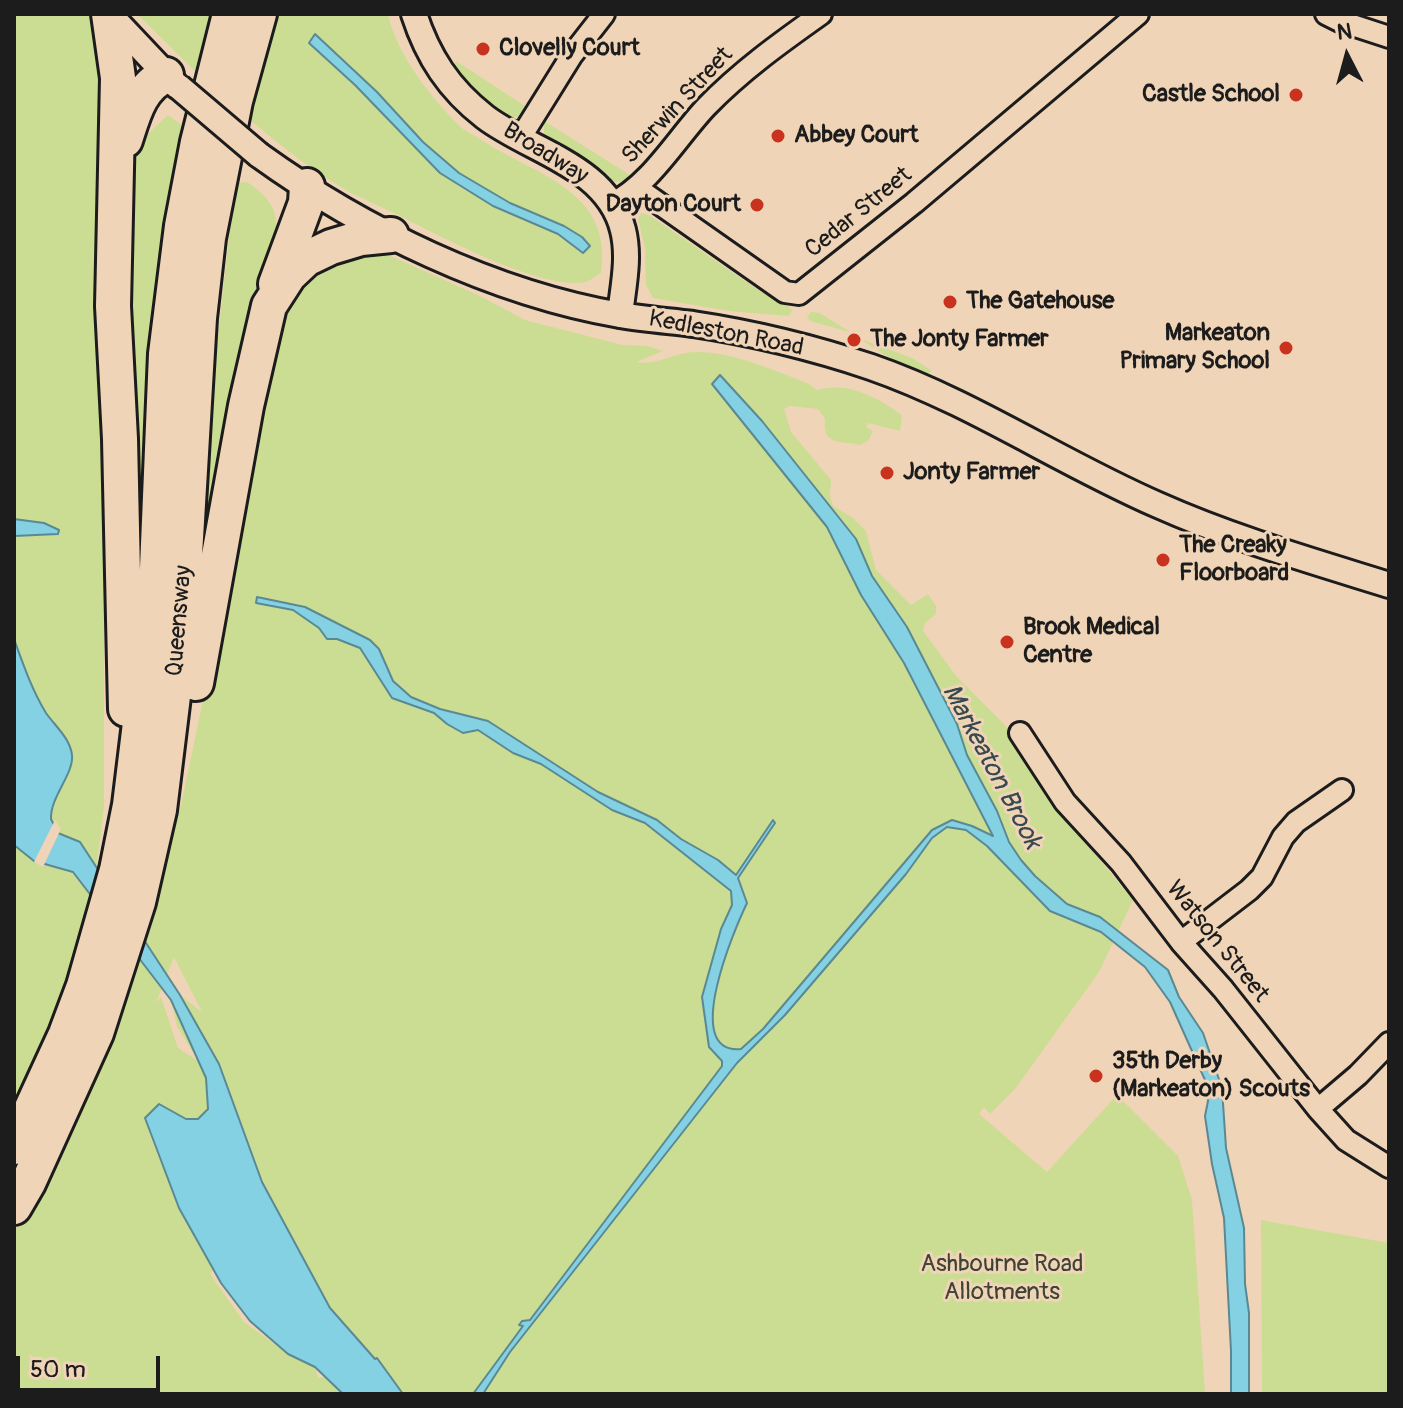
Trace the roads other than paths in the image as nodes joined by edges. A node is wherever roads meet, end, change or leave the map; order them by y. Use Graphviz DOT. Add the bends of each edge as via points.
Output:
graph roads {
  1 [pos="109,14"];
  2 [pos="230,14"];
  3 [pos="259,14"];
  4 [pos="414,14"];
  5 [pos="604,14"];
  6 [pos="821,14"];
  7 [pos="1138,14"];
  8 [pos="1327,15"];
  9 [pos="1389,37"];
  10 [pos="173,81"];
  11 [pos="521,137"];
  12 [pos="117,167"];
  13 [pos="307,186"];
  14 [pos="637,188"];
  15 [pos="611,204"];
  16 [pos="391,235"];
  17 [pos="269,306"];
  18 [pos="620,315"];
  19 [pos="1389,585"];
  20 [pos="1020,733"];
  21 [pos="1342,790"];
  22 [pos="145,808"];
  23 [pos="1181,942"];
  24 [pos="1389,1043"];
  25 [pos="1318,1109"];
  26 [pos="14,1147"];
  27 [pos="1389,1167"];
  28 [pos="14,1207"];
  1 -- 10 [label="street, Kedleston Road"];
  1 -- 12 [label="highway" via="118,78"];
  2 -- 22 [label="highway, Queensway" via="182,226 166,354 156,592 146,687"];
  3 -- 22 [label="highway, Queensway" via="235,101 208,238 180,639"];
  4 -- 11 [label="street, Broadway" via="425,46 457,93"];
  5 -- 11 [label="street"];
  6 -- 14 [label="street, Sherwin Street" via="733,79"];
  7 -- 14 [label="street, Cedar Street" via="799,294 785,292"];
  8 -- 9 [label="street"];
  10 -- 12 [label="highway" via="147,87"];
  10 -- 13 [label="street, Kedleston Road, bridge" via="259,155"];
  11 -- 15 [label="street, Broadway" via="583,176"];
  12 -- 22 [label="highway" via="113,306"];
  13 -- 16 [label="street, Kedleston Road"];
  13 -- 17 [label="highway" via="306,203"];
  14 -- 15 [label="street, Sherwin Street"];
  15 -- 18 [label="street, Broadway" via="626,253"];
  16 -- 17 [label="highway" via="361,238 306,259"];
  16 -- 18 [label="street, Kedleston Road" via="502,284"];
  17 -- 22 [label="highway" via="191,714"];
  18 -- 19 [label="street, Kedleston Road" via="751,335 871,367 936,393 1158,505"];
  20 -- 23 [label="street, Watson Street" via="1065,802 1121,863"];
  21 -- 23 [label="street" via="1296,822 1249,890"];
  22 -- 26 [label="highway, Queensway" via="117,870 66,1034"];
  22 -- 28 [label="highway, Queensway" via="138,902 120,965 96,1033"];
  23 -- 25 [label="street, Watson Street"];
  24 -- 25 [label="street"];
  25 -- 27 [label="street, Watson Street" via="1346,1140"];
}
